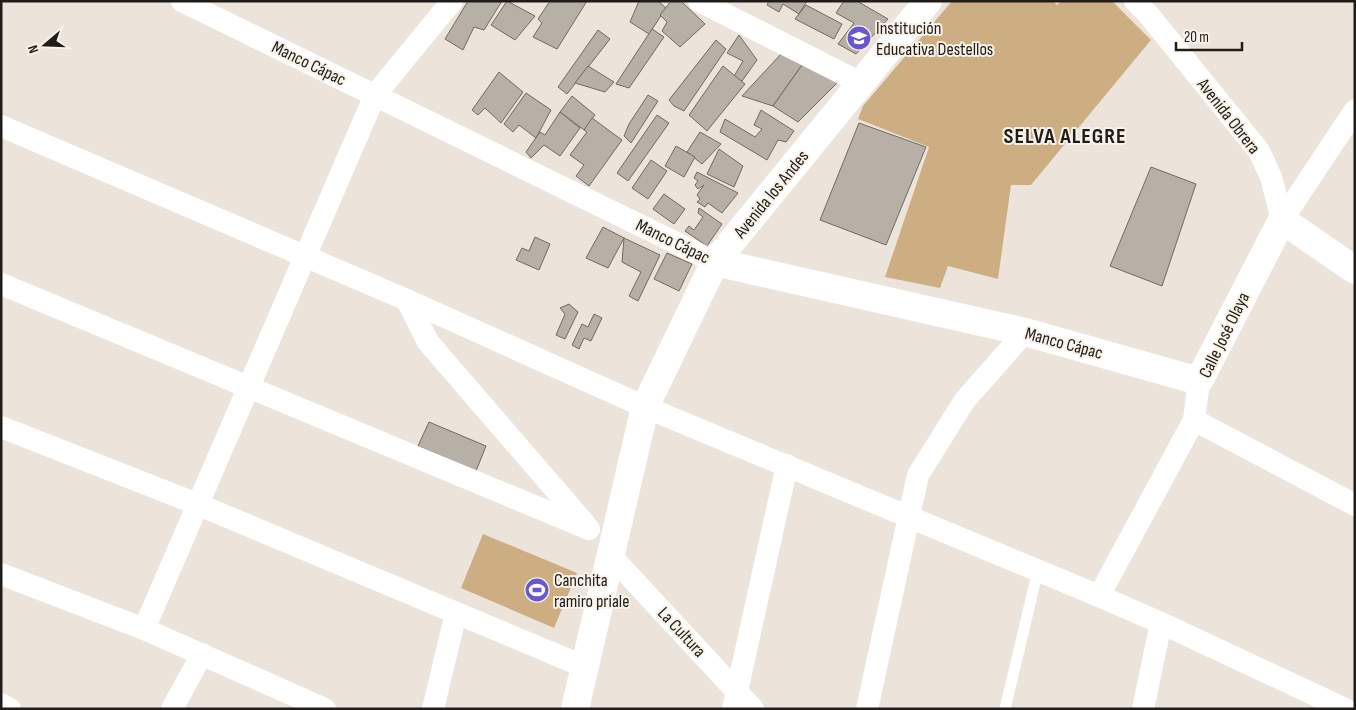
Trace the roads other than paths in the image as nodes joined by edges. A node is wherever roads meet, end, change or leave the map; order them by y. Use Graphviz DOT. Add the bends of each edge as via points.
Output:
graph roads {
  1 [pos="182,1"];
  2 [pos="452,1"];
  3 [pos="699,1"];
  4 [pos="928,1"];
  5 [pos="1135,1"];
  6 [pos="861,83"];
  7 [pos="375,96"];
  8 [pos="1355,110"];
  9 [pos="1,126"];
  10 [pos="1282,220"];
  11 [pos="305,256"];
  12 [pos="715,262"];
  13 [pos="1355,270"];
  14 [pos="1,284"];
  15 [pos="407,300"];
  16 [pos="1025,332"];
  17 [pos="1199,381"];
  18 [pos="249,386"];
  19 [pos="645,406"];
  20 [pos="1194,420"];
  21 [pos="1,427"];
  22 [pos="787,465"];
  23 [pos="198,504"];
  24 [pos="1355,505"];
  25 [pos="909,516"];
  26 [pos="589,529"];
  27 [pos="611,552"];
  28 [pos="1038,570"];
  29 [pos="1,574"];
  30 [pos="1100,596"];
  31 [pos="456,613"];
  32 [pos="1162,623"];
  33 [pos="144,629"];
  34 [pos="202,654"];
  35 [pos="585,667"];
  36 [pos="735,700"];
  37 [pos="1,704"];
  38 [pos="10,709"];
  39 [pos="172,709"];
  40 [pos="325,709"];
  41 [pos="433,709"];
  42 [pos="575,709"];
  43 [pos="753,709"];
  44 [pos="867,709"];
  45 [pos="1005,709"];
  46 [pos="1143,709"];
  47 [pos="1344,709"];
  1 -- 7 [label="street, Manco Cápac"];
  2 -- 7 [label="street"];
  3 -- 6 [label="street"];
  4 -- 6 [label="street, Avenida los Andes"];
  5 -- 10 [label="street, Avenida Obrera" via="1259,151 1272,177"];
  6 -- 12 [label="street, Avenida los Andes"];
  7 -- 11 [label="street"];
  7 -- 12 [label="street, Manco Cápac"];
  8 -- 10 [label="street, Calle José Olaya"];
  9 -- 11 [label="street"];
  10 -- 13 [label="street"];
  10 -- 17 [label="street, Calle José Olaya"];
  11 -- 15 [label="street"];
  11 -- 18 [label="street"];
  12 -- 16 [label="street, Manco Cápac"];
  12 -- 19 [label="street, Avenida los Andes"];
  14 -- 18 [label="street"];
  15 -- 19 [label="street"];
  15 -- 26 [label="street" via="428,342"];
  16 -- 17 [label="street, Manco Cápac"];
  16 -- 25 [label="street" via="965,400 918,475"];
  17 -- 20 [label="street, Calle José Olaya"];
  18 -- 23 [label="street"];
  18 -- 26 [label="street"];
  19 -- 22 [label="street"];
  19 -- 27 [label="street, Avenida los Andes"];
  20 -- 24 [label="street"];
  20 -- 30 [label="street, Calle José Olaya"];
  21 -- 23 [label="street"];
  22 -- 25 [label="street"];
  22 -- 36 [label="street"];
  23 -- 31 [label="street"];
  23 -- 33 [label="street"];
  25 -- 28 [label="street"];
  25 -- 44 [label="street"];
  26 -- 27 [label="street, La Cultura"];
  27 -- 35 [label="street, Avenida los Andes"];
  27 -- 36 [label="street, La Cultura"];
  28 -- 30 [label="street"];
  28 -- 45 [label="lane"];
  29 -- 33 [label="street"];
  30 -- 32 [label="street"];
  31 -- 35 [label="street"];
  31 -- 41 [label="street"];
  32 -- 46 [label="street"];
  32 -- 47 [label="street"];
  33 -- 34 [label="street"];
  34 -- 39 [label="street"];
  34 -- 40 [label="street"];
  35 -- 42 [label="street, Avenida los Andes"];
  36 -- 43 [label="street, La Cultura"];
  37 -- 38 [label="street"];
}
